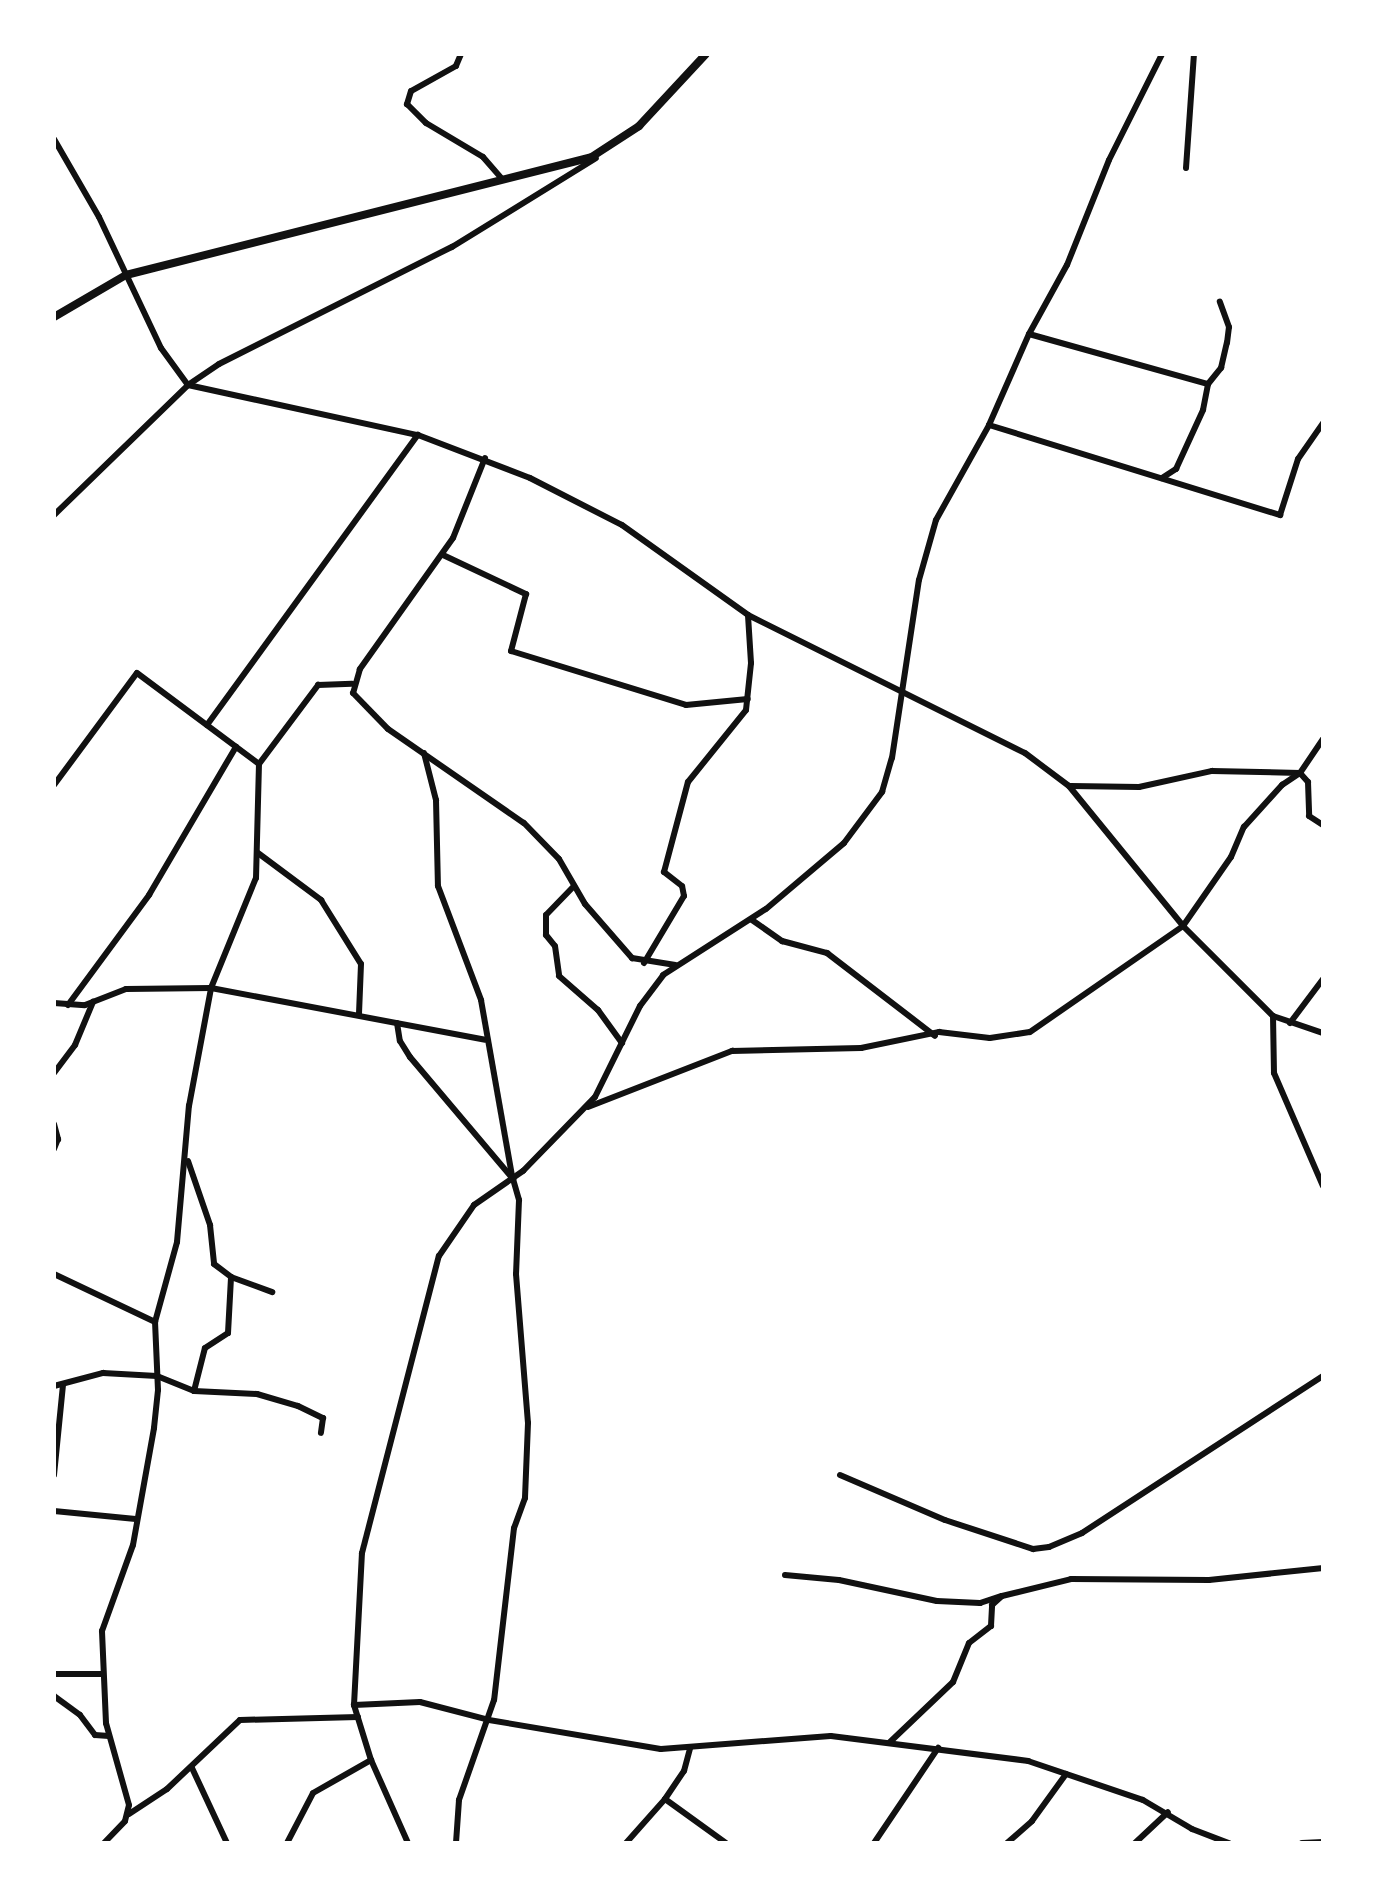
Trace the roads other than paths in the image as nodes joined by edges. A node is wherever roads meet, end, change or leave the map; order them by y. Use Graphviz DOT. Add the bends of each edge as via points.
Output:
graph roads {
  1 [pos="461,54"];
  2 [pos="706,54"];
  3 [pos="1162,54"];
  4 [pos="1194,54"];
  5 [pos="54,139"];
  6 [pos="609,149"];
  7 [pos="1186,168"];
  8 [pos="503,180"];
  9 [pos="126,275"];
  10 [pos="1220,302"];
  11 [pos="54,317"];
  12 [pos="1029,334"];
  13 [pos="1208,384"];
  14 [pos="188,385"];
  15 [pos="1323,423"];
  16 [pos="989,425"];
  17 [pos="418,435"];
  18 [pos="485,458"];
  19 [pos="1162,478"];
  20 [pos="54,515"];
  21 [pos="443,555"];
  22 [pos="748,615"];
  23 [pos="352,684"];
  24 [pos="899,691"];
  25 [pos="748,699"];
  26 [pos="207,725"];
  27 [pos="1323,739"];
  28 [pos="236,747"];
  29 [pos="424,753"];
  30 [pos="259,764"];
  31 [pos="1300,773"];
  32 [pos="54,785"];
  33 [pos="1069,786"];
  34 [pos="1323,825"];
  35 [pos="258,853"];
  36 [pos="574,886"];
  37 [pos="752,920"];
  38 [pos="1183,926"];
  39 [pos="644,963"];
  40 [pos="675,965"];
  41 [pos="1321,983"];
  42 [pos="211,988"];
  43 [pos="93,1002"];
  44 [pos="54,1003"];
  45 [pos="68,1005"];
  46 [pos="359,1014"];
  47 [pos="1273,1016"];
  48 [pos="397,1023"];
  49 [pos="1290,1023"];
  50 [pos="1323,1033"];
  51 [pos="935,1036"];
  52 [pos="485,1040"];
  53 [pos="622,1043"];
  54 [pos="54,1073"];
  55 [pos="584,1108"];
  56 [pos="54,1124"];
  57 [pos="54,1149"];
  58 [pos="187,1159"];
  59 [pos="513,1179"];
  60 [pos="1323,1186"];
  61 [pos="54,1274"];
  62 [pos="231,1277"];
  63 [pos="272,1292"];
  64 [pos="155,1322"];
  65 [pos="157,1376"];
  66 [pos="1323,1376"];
  67 [pos="63,1385"];
  68 [pos="54,1386"];
  69 [pos="194,1391"];
  70 [pos="321,1433"];
  71 [pos="54,1475"];
  72 [pos="840,1475"];
  73 [pos="54,1511"];
  74 [pos="136,1519"];
  75 [pos="1323,1568"];
  76 [pos="785,1575"];
  77 [pos="1002,1596"];
  78 [pos="54,1674"];
  79 [pos="103,1674"];
  80 [pos="54,1696"];
  81 [pos="354,1705"];
  82 [pos="358,1717"];
  83 [pos="489,1720"];
  84 [pos="109,1736"];
  85 [pos="890,1742"];
  86 [pos="938,1748"];
  87 [pos="690,1749"];
  88 [pos="371,1760"];
  89 [pos="192,1768"];
  90 [pos="1066,1774"];
  91 [pos="665,1799"];
  92 [pos="1168,1812"];
  93 [pos="128,1814"];
  94 [pos="1323,1842"];
  95 [pos="104,1843"];
  96 [pos="227,1843"];
  97 [pos="287,1843"];
  98 [pos="408,1843"];
  99 [pos="456,1843"];
  100 [pos="626,1843"];
  101 [pos="726,1843"];
  102 [pos="874,1843"];
  103 [pos="1007,1843"];
  104 [pos="1135,1843"];
  105 [pos="1229,1843"];
  106 [pos="1302,1843"];
  1 -- 8 [label="street" via="456,66 411,91 407,104 426,123 483,157"];
  2 -- 6 [label="street" via="671,95"];
  3 -- 12 [label="street" via="1109,160 1067,265"];
  4 -- 7 [label="street"];
  5 -- 9 [label="street"];
  6 -- 8 [label="street"];
  6 -- 14 [label="street" via="452,247 257,342"];
  8 -- 9 [label="street"];
  9 -- 11 [label="street"];
  9 -- 14 [label="street" via="161,348"];
  10 -- 13 [label="street" via="1229,327 1227,343 1221,368"];
  12 -- 13 [label="street"];
  12 -- 16 [label="street"];
  13 -- 19 [label="street" via="1203,410 1176,469"];
  14 -- 17 [label="street"];
  14 -- 20 [label="street"];
  15 -- 19 [label="street" via="1298,459 1280,515"];
  16 -- 19 [label="street"];
  16 -- 24 [label="street" via="936,520"];
  17 -- 18 [label="street"];
  17 -- 26 [label="street"];
  18 -- 21 [label="street"];
  18 -- 22 [label="street" via="622,525"];
  21 -- 23 [label="street"];
  21 -- 25 [label="street" via="526,594 511,651 686,705"];
  22 -- 24 [label="street"];
  22 -- 25 [label="street"];
  23 -- 29 [label="street" via="367,712"];
  23 -- 30 [label="street" via="318,685"];
  24 -- 33 [label="street" via="1025,753"];
  24 -- 37 [label="street" via="882,792 844,843"];
  25 -- 39 [label="street" via="739,721 688,782 664,872 682,886 684,896"];
  26 -- 28 [label="street"];
  26 -- 32 [label="street" via="137,673"];
  27 -- 31 [label="street"];
  28 -- 30 [label="street"];
  28 -- 45 [label="street" via="149,895"];
  29 -- 36 [label="street" via="524,823 559,859"];
  29 -- 52 [label="street" via="436,800 438,886 481,1000"];
  30 -- 35 [label="street"];
  31 -- 33 [label="street" via="1212,771 1139,787"];
  31 -- 34 [label="street" via="1308,782 1309,816"];
  31 -- 38 [label="street" via="1244,827 1231,857"];
  33 -- 38 [label="street"];
  35 -- 42 [label="street" via="247,903"];
  35 -- 46 [label="street" via="321,900 361,964"];
  36 -- 39 [label="street" via="622,949"];
  36 -- 53 [label="street" via="546,915 546,935 555,946 559,976 598,1010"];
  37 -- 40 [label="street"];
  37 -- 51 [label="street" via="772,936 827,953"];
  38 -- 47 [label="street"];
  38 -- 51 [label="street" via="1030,1032 1014,1037"];
  39 -- 40 [label="street"];
  40 -- 53 [label="street" via="640,1006"];
  41 -- 49 [label="street"];
  42 -- 43 [label="street" via="126,989"];
  42 -- 46 [label="street"];
  42 -- 58 [label="street" via="189,1106"];
  43 -- 45 [label="street"];
  43 -- 54 [label="street" via="75,1045"];
  44 -- 45 [label="street"];
  46 -- 48 [label="street"];
  47 -- 49 [label="street"];
  47 -- 60 [label="street" via="1274,1073"];
  48 -- 52 [label="street"];
  48 -- 59 [label="street" via="410,1057"];
  49 -- 50 [label="street"];
  51 -- 55 [label="street" via="861,1048 716,1054"];
  52 -- 59 [label="street" via="500,1091"];
  53 -- 55 [label="street" via="603,1086"];
  55 -- 59 [label="street"];
  56 -- 57 [label="street"];
  58 -- 62 [label="street" via="210,1225 214,1264"];
  58 -- 64 [label="street" via="177,1242"];
  59 -- 81 [label="street" via="458,1221 436,1266 409,1388 365,1540"];
  59 -- 83 [label="street" via="519,1210 516,1274 528,1423 525,1498 514,1528"];
  61 -- 64 [label="street"];
  62 -- 63 [label="street"];
  62 -- 69 [label="street" via="228,1333 205,1348"];
  64 -- 65 [label="street"];
  65 -- 67 [label="street" via="103,1373"];
  65 -- 69 [label="street"];
  65 -- 74 [label="street" via="156,1412"];
  66 -- 72 [label="street" via="1082,1533 1049,1547 1033,1549 945,1520"];
  67 -- 68 [label="street"];
  67 -- 71 [label="street"];
  69 -- 70 [label="street" via="257,1394 298,1406 323,1418"];
  73 -- 74 [label="street"];
  74 -- 79 [label="street" via="126,1569 105,1613"];
  75 -- 77 [label="street" via="1209,1580 1071,1579"];
  76 -- 77 [label="street" via="839,1580 937,1601 980,1603"];
  77 -- 85 [label="street" via="992,1605 991,1626 969,1643 953,1682"];
  78 -- 79 [label="street"];
  79 -- 84 [label="street"];
  80 -- 84 [label="street" via="80,1715 95,1735"];
  81 -- 82 [label="street"];
  81 -- 83 [label="street" via="399,1699"];
  82 -- 88 [label="street"];
  82 -- 89 [label="street" via="240,1720"];
  83 -- 87 [label="street" via="661,1749"];
  83 -- 99 [label="street" via="459,1800"];
  84 -- 93 [label="street"];
  85 -- 86 [label="street"];
  85 -- 87 [label="street" via="831,1736"];
  86 -- 90 [label="street" via="1028,1761"];
  86 -- 102 [label="street"];
  87 -- 91 [label="street" via="684,1771"];
  88 -- 97 [label="street" via="313,1793"];
  88 -- 98 [label="street"];
  89 -- 93 [label="street"];
  89 -- 96 [label="street"];
  90 -- 92 [label="street"];
  90 -- 103 [label="street" via="1032,1821"];
  91 -- 100 [label="street"];
  91 -- 101 [label="street"];
  92 -- 104 [label="street"];
  92 -- 105 [label="street" via="1192,1829"];
  93 -- 95 [label="street"];
  94 -- 106 [label="street"];
}
